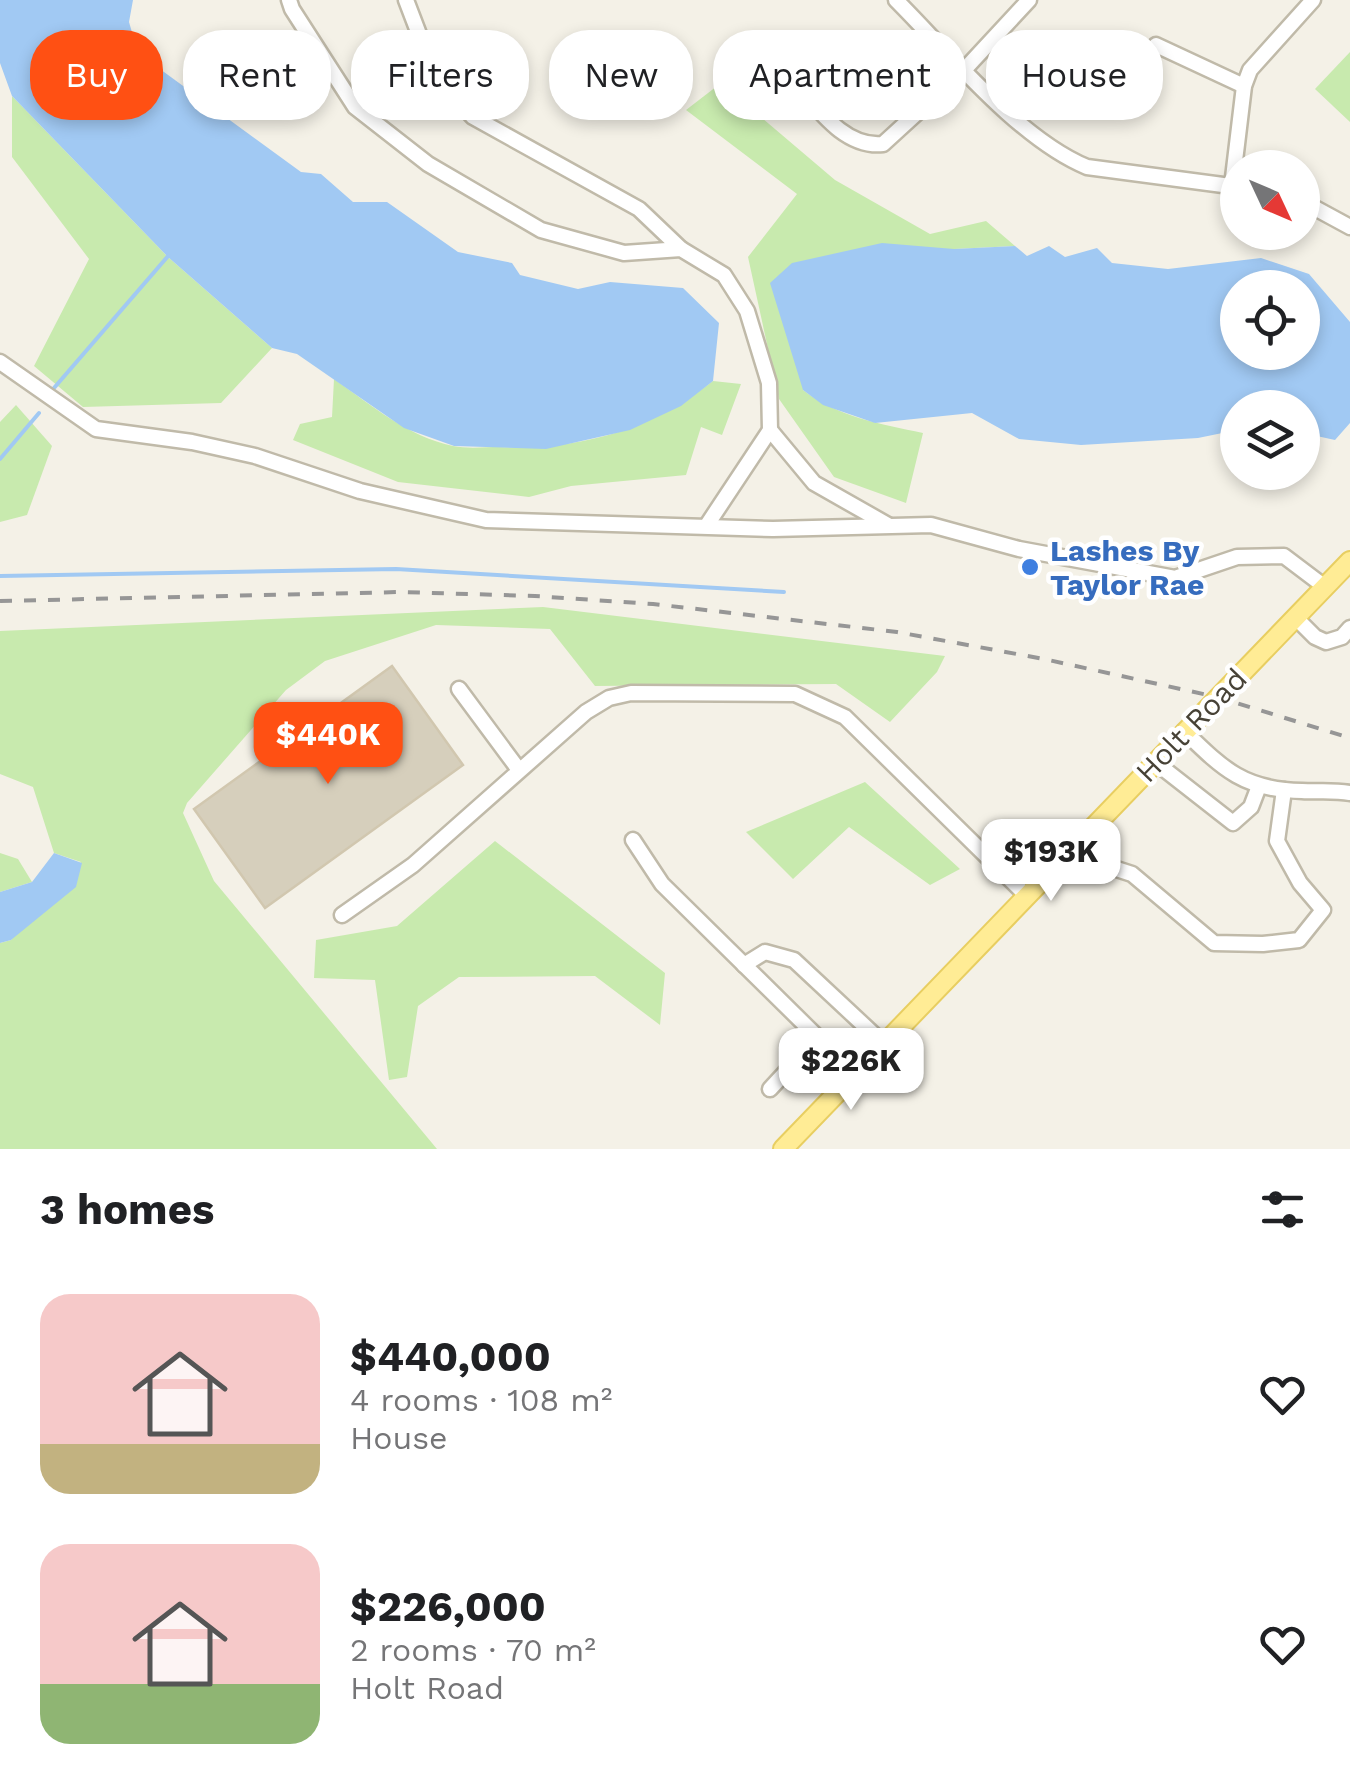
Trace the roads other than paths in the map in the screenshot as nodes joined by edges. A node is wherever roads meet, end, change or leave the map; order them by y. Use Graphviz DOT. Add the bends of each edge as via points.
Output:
graph roads {
  1 [pos="290,0"];
  2 [pos="406,0"];
  3 [pos="896,0"];
  4 [pos="1029,0"];
  5 [pos="1303,4"];
  6 [pos="926,30"];
  7 [pos="1163,48"];
  8 [pos="966,68"];
  9 [pos="966,70"];
  10 [pos="1244,86"];
  11 [pos="830,120"];
  12 [pos="911,120"];
  13 [pos="1238,150"];
  14 [pos="1220,184"];
  15 [pos="1320,211"];
  16 [pos="1350,227"];
  17 [pos="681,249"];
  18 [pos="0,362"];
  19 [pos="770,430"];
  20 [pos="707,525"];
  21 [pos="892,528"];
  22 [pos="1350,562"];
  23 [pos="1325,586"];
  24 [pos="1294,618"];
  25 [pos="1350,628"];
  26 [pos="459,689"];
  27 [pos="1184,731"];
  28 [pos="1155,762"];
  29 [pos="520,770"];
  30 [pos="1259,786"];
  31 [pos="1284,790"];
  32 [pos="1350,793"];
  33 [pos="633,840"];
  34 [pos="1076,844"];
  35 [pos="1026,896"];
  36 [pos="342,915"];
  37 [pos="744,965"];
  38 [pos="818,1038"];
  39 [pos="884,1044"];
  40 [pos="855,1074"];
  41 [pos="770,1089"];
  42 [pos="783,1149"];
  1 -- 17 [label="street" via="355,107 428,164 541,230 624,253"];
  2 -- 17 [label="street" via="435,76 473,117 639,209"];
  3 -- 6 [label="street"];
  4 -- 8 [label="street"];
  5 -- 10 [label="street" via="1256,60"];
  7 -- 10 [label="street"];
  9 -- 14 [label="street" via="1066,158 1088,167"];
  10 -- 13 [label="street"];
  11 -- 12 [label="street" via="873,145"];
  15 -- 16 [label="street"];
  17 -- 19 [label="street" via="724,275 747,311 769,383"];
  18 -- 20 [label="street" via="96,429 256,456 486,520"];
  19 -- 20 [label="street"];
  19 -- 21 [label="street" via="814,483"];
  20 -- 21 [label="street"];
  21 -- 23 [label="street" via="931,524 1019,549 1176,578 1237,557 1284,556"];
  22 -- 23 [label="main road, Holt Road"];
  23 -- 24 [label="main road, Holt Road"];
  24 -- 25 [label="street" via="1326,642"];
  24 -- 27 [label="main road, Holt Road"];
  26 -- 29 [label="street"];
  27 -- 28 [label="main road, Holt Road"];
  27 -- 30 [label="street" via="1226,771"];
  28 -- 30 [label="street" via="1232,823 1251,806"];
  28 -- 34 [label="main road, Holt Road"];
  29 -- 35 [label="street" via="609,698 795,694 845,718"];
  29 -- 36 [label="street" via="413,865"];
  30 -- 31 [label="street"];
  31 -- 32 [label="street"];
  31 -- 34 [label="street" via="1277,841 1322,910 1299,940 1214,943 1132,874 1098,862"];
  33 -- 37 [label="street" via="662,884"];
  34 -- 35 [label="main road, Holt Road"];
  35 -- 39 [label="main road, Holt Road"];
  37 -- 38 [label="street"];
  37 -- 39 [label="street" via="766,952 794,960"];
  38 -- 40 [label="street"];
  38 -- 41 [label="street"];
  39 -- 40 [label="main road, Holt Road"];
  40 -- 42 [label="main road, Holt Road"];
}
